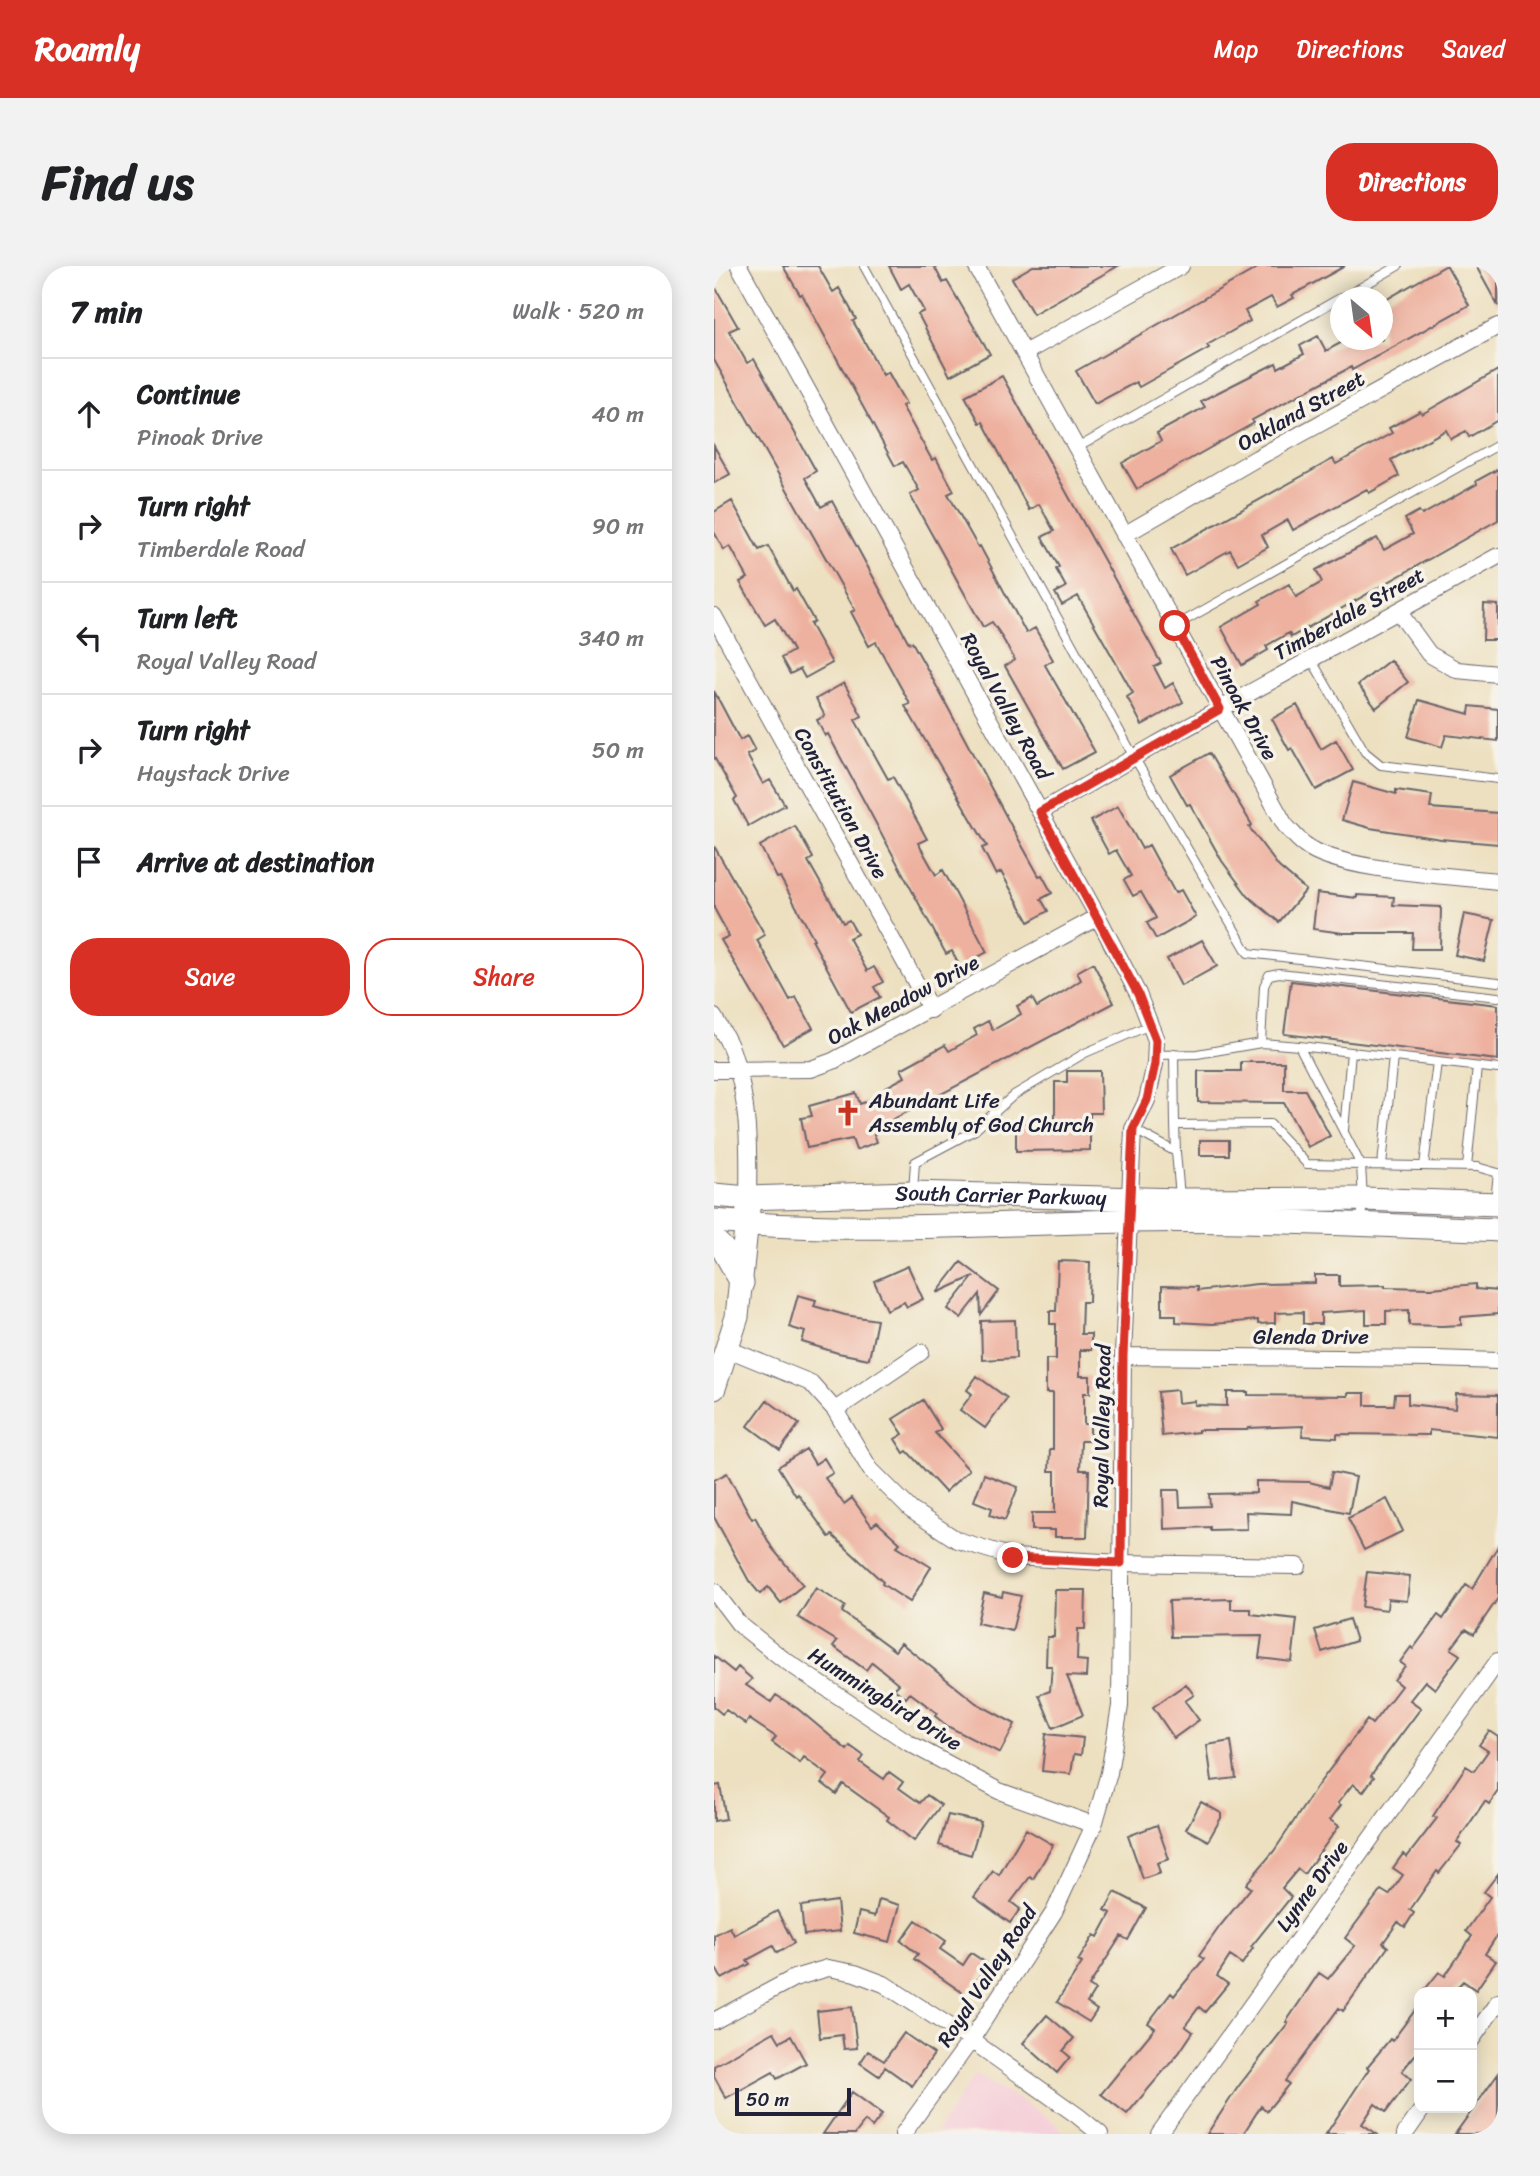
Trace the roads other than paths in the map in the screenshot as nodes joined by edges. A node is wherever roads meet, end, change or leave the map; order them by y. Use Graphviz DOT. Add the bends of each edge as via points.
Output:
graph roads {
  1 [pos="739,266"];
  2 [pos="864,266"];
  3 [pos="976,266"];
  4 [pos="1181,266"];
  5 [pos="1398,266"];
  6 [pos="1361,287"];
  7 [pos="1330,304"];
  8 [pos="1498,326"];
  9 [pos="1024,353"];
  10 [pos="1498,445"];
  11 [pos="1077,448"];
  12 [pos="1124,535"];
  13 [pos="1498,556"];
  14 [pos="1491,566"];
  15 [pos="1398,611"];
  16 [pos="714,616"];
  17 [pos="1175,626"];
  18 [pos="1311,659"];
  19 [pos="1498,674"];
  20 [pos="1220,709"];
  21 [pos="1134,757"];
  22 [pos="1498,779"];
  23 [pos="1040,812"];
  24 [pos="1498,881"];
  25 [pos="1098,917"];
  26 [pos="1498,982"];
  27 [pos="1498,998"];
  28 [pos="931,1010"];
  29 [pos="714,1017"];
  30 [pos="1150,1025"];
  31 [pos="1261,1043"];
  32 [pos="1299,1046"];
  33 [pos="1351,1052"];
  34 [pos="1174,1054"];
  35 [pos="1155,1055"];
  36 [pos="1393,1057"];
  37 [pos="1437,1062"];
  38 [pos="1478,1067"];
  39 [pos="1498,1069"];
  40 [pos="714,1070"];
  41 [pos="738,1071"];
  42 [pos="1175,1125"];
  43 [pos="1133,1129"];
  44 [pos="1344,1130"];
  45 [pos="1176,1152"];
  46 [pos="1361,1165"];
  47 [pos="1382,1165"];
  48 [pos="1424,1166"];
  49 [pos="1467,1167"];
  50 [pos="1498,1173"];
  51 [pos="912,1193"];
  52 [pos="714,1195"];
  53 [pos="748,1199"];
  54 [pos="1363,1199"];
  55 [pos="1181,1200"];
  56 [pos="1496,1204"];
  57 [pos="1130,1210"];
  58 [pos="714,1221"];
  59 [pos="748,1224"];
  60 [pos="1361,1225"];
  61 [pos="1498,1230"];
  62 [pos="714,1240"];
  63 [pos="741,1283"];
  64 [pos="721,1347"];
  65 [pos="921,1352"];
  66 [pos="1123,1356"];
  67 [pos="1498,1361"];
  68 [pos="714,1388"];
  69 [pos="835,1410"];
  70 [pos="1121,1563"];
  71 [pos="1298,1566"];
  72 [pos="714,1591"];
  73 [pos="1498,1661"];
  74 [pos="1094,1825"];
  75 [pos="1498,2002"];
  76 [pos="714,2021"];
  77 [pos="1477,2032"];
  78 [pos="971,2040"];
  79 [pos="1420,2113"];
  80 [pos="903,2134"];
  81 [pos="1100,2134"];
  82 [pos="1159,2134"];
  83 [pos="1405,2134"];
  1 -- 23 [label="street, Royal Valley Road"];
  2 -- 21 [label="lane"];
  3 -- 9 [label="street, Pinoak Drive"];
  4 -- 9 [label="street"];
  5 -- 6 [label="lane"];
  7 -- 11 [label="lane"];
  8 -- 12 [label="street, Oakland Street"];
  9 -- 11 [label="street, Pinoak Drive"];
  10 -- 17 [label="lane"];
  11 -- 12 [label="street, Pinoak Drive"];
  12 -- 17 [label="street, Pinoak Drive"];
  13 -- 14 [label="street, Timberdale Street"];
  14 -- 15 [label="street, Timberdale Street"];
  15 -- 18 [label="street, Timberdale Street"];
  15 -- 19 [label="street" via="1429,654 1457,670"];
  16 -- 28 [label="street, Constitution Drive"];
  17 -- 20 [label="street, Pinoak Drive"];
  18 -- 20 [label="street, Timberdale Street"];
  18 -- 22 [label="lane" via="1365,752 1381,765"];
  20 -- 21 [label="street, Timberdale Street"];
  20 -- 24 [label="street, Pinoak Drive" via="1285,825 1305,845 1353,864"];
  21 -- 23 [label="street, Timberdale Street"];
  21 -- 26 [label="lane" via="1248,953"];
  23 -- 25 [label="street, Royal Valley Road"];
  25 -- 28 [label="street, Oak Meadow Drive"];
  25 -- 30 [label="street, Royal Valley Road"];
  27 -- 31 [label="lane" via="1279,972 1269,975 1264,986"];
  28 -- 41 [label="street, Oak Meadow Drive" via="811,1069"];
  29 -- 41 [label="street"];
  30 -- 35 [label="street, Royal Valley Road"];
  30 -- 51 [label="lane" via="1073,1060 1014,1095 975,1130 915,1161"];
  31 -- 32 [label="lane"];
  31 -- 34 [label="lane"];
  32 -- 33 [label="lane"];
  32 -- 44 [label="lane"];
  33 -- 36 [label="lane"];
  33 -- 44 [label="lane"];
  34 -- 35 [label="lane"];
  34 -- 42 [label="lane"];
  35 -- 43 [label="street, Royal Valley Road" via="1147,1100"];
  36 -- 37 [label="lane"];
  36 -- 47 [label="lane"];
  37 -- 38 [label="lane"];
  37 -- 48 [label="lane"];
  38 -- 39 [label="lane"];
  38 -- 49 [label="lane"];
  40 -- 41 [label="street, Oak Meadow Drive"];
  41 -- 53 [label="street" via="749,1141"];
  42 -- 45 [label="lane"];
  42 -- 46 [label="lane" via="1270,1124 1307,1164"];
  43 -- 45 [label="lane"];
  43 -- 57 [label="street, Royal Valley Road"];
  44 -- 46 [label="lane"];
  45 -- 55 [label="lane"];
  46 -- 47 [label="lane"];
  46 -- 54 [label="lane"];
  47 -- 48 [label="lane"];
  48 -- 49 [label="lane"];
  49 -- 50 [label="lane"];
  50 -- 56 [label="lane"];
  51 -- 53 [label="main road, South Carrier Parkway"];
  51 -- 57 [label="main road, South Carrier Parkway"];
  52 -- 53 [label="main road, South Carrier Parkway"];
  53 -- 59 [label="main road"];
  54 -- 55 [label="main road, South Carrier Parkway"];
  54 -- 56 [label="main road, South Carrier Parkway"];
  54 -- 60 [label="lane"];
  55 -- 57 [label="main road, South Carrier Parkway"];
  57 -- 59 [label="main road, South Carrier Parkway" via="881,1228"];
  57 -- 60 [label="main road, South Carrier Parkway"];
  57 -- 66 [label="street, Royal Valley Road"];
  58 -- 59 [label="main road, South Carrier Parkway"];
  59 -- 63 [label="main road"];
  60 -- 61 [label="main road, South Carrier Parkway"];
  62 -- 63 [label="main road"];
  63 -- 64 [label="main road" via="737,1317"];
  64 -- 68 [label="main road"];
  64 -- 69 [label="street" via="811,1383"];
  65 -- 69 [label="street"];
  66 -- 67 [label="street, Glenda Drive"];
  66 -- 70 [label="street, Royal Valley Road"];
  69 -- 70 [label="street" via="870,1469 911,1510 957,1540 1013,1558"];
  70 -- 71 [label="street"];
  70 -- 74 [label="street, Royal Valley Road" via="1120,1706 1110,1773"];
  72 -- 74 [label="street, Hummingbird Drive" via="739,1624 783,1659 909,1744 999,1791"];
  73 -- 82 [label="street, Lynne Drive"];
  74 -- 78 [label="street, Royal Valley Road" via="1054,1912"];
  75 -- 77 [label="street"];
  76 -- 78 [label="street" via="794,1978 828,1968 884,1984"];
  78 -- 80 [label="street, Royal Valley Road"];
  78 -- 81 [label="street"];
  79 -- 83 [label="street"];
}
